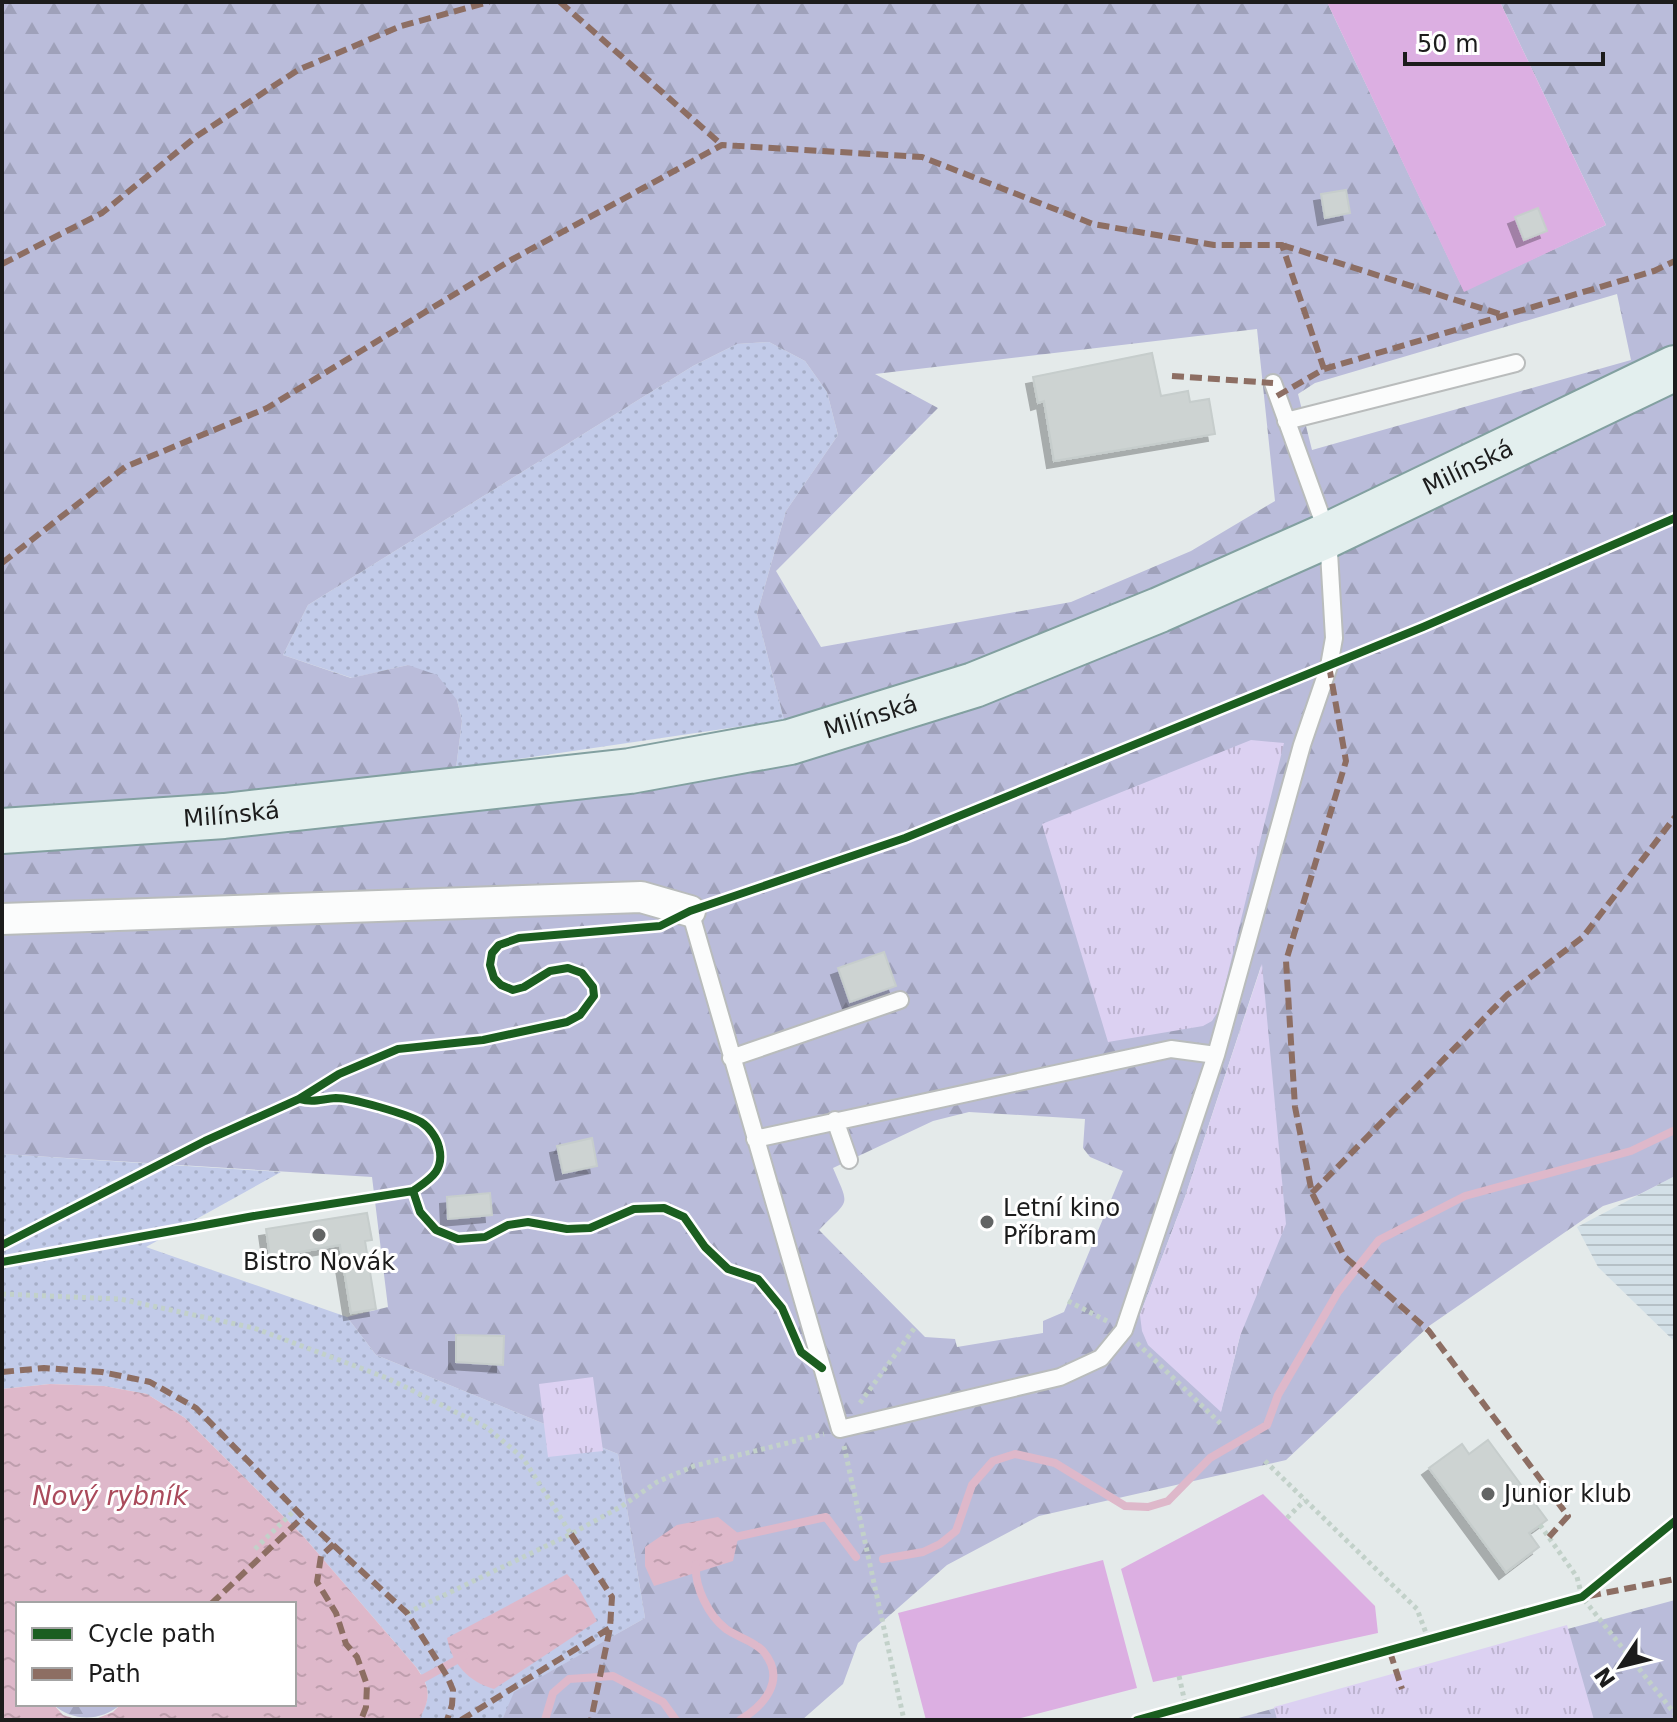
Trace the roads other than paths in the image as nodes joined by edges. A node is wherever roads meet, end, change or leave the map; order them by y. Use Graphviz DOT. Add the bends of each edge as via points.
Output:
graph roads {
  1 [pos="1516,363"];
  2 [pos="1675,368"];
  3 [pos="1273,383"];
  4 [pos="1286,421"];
  5 [pos="1328,535"];
  6 [pos="2,831"];
  7 [pos="690,911"];
  8 [pos="2,919"];
  9 [pos="900,1000"];
  10 [pos="1216,1055"];
  11 [pos="731,1058"];
  12 [pos="835,1120"];
  13 [pos="755,1139"];
  14 [pos="849,1160"];
  1 -- 4 [label="lane"];
  2 -- 5 [label="main road, Milínská"];
  3 -- 4 [label="lane"];
  4 -- 5 [label="lane"];
  5 -- 6 [label="main road, Milínská" via="974,685 790,742 630,771 224,816"];
  5 -- 10 [label="lane" via="1334,638 1329,666"];
  7 -- 8 [label="street" via="641,897"];
  7 -- 11 [label="lane"];
  9 -- 11 [label="lane"];
  10 -- 12 [label="lane" via="1171,1049"];
  10 -- 13 [label="lane" via="1124,1330 1101,1358 1060,1377 840,1429"];
  11 -- 13 [label="lane"];
  12 -- 13 [label="lane"];
  12 -- 14 [label="lane"];
}
